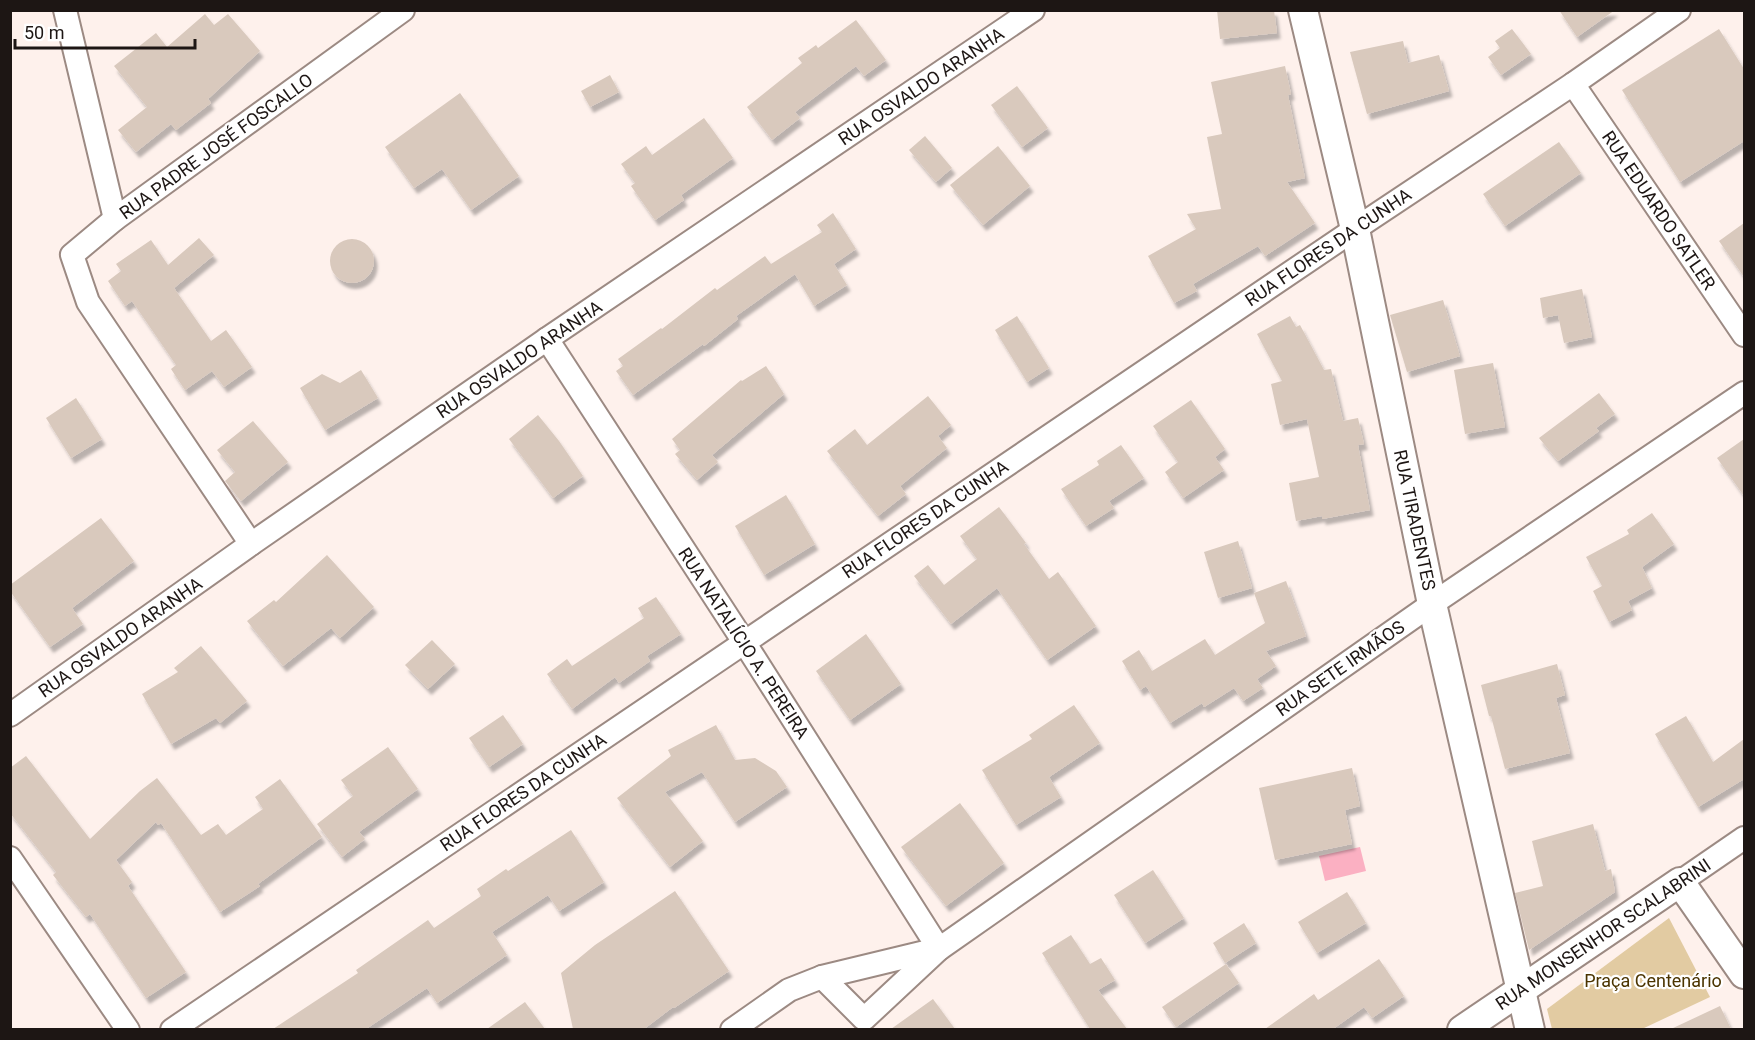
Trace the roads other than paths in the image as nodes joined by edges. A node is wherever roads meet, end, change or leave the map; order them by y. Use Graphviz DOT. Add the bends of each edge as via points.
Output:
graph roads {
  1 [pos="65,10"];
  2 [pos="403,10"];
  3 [pos="1033,10"];
  4 [pos="1303,10"];
  5 [pos="1679,10"];
  6 [pos="1573,84"];
  7 [pos="115,219"];
  8 [pos="1355,229"];
  9 [pos="1744,335"];
  10 [pos="547,339"];
  11 [pos="1744,393"];
  12 [pos="251,544"];
  13 [pos="1432,604"];
  14 [pos="744,642"];
  15 [pos="10,715"];
  16 [pos="1744,838"];
  17 [pos="10,858"];
  18 [pos="1680,882"];
  19 [pos="939,948"];
  20 [pos="1744,974"];
  21 [pos="822,977"];
  22 [pos="1521,990"];
  23 [pos="868,1024"];
  24 [pos="128,1029"];
  25 [pos="172,1029"];
  26 [pos="732,1029"];
  27 [pos="1462,1029"];
  28 [pos="1530,1029"];
  1 -- 7 [label="street"];
  2 -- 7 [label="street, RUA PADRE JOSÉ FOSCALLO"];
  3 -- 10 [label="street, RUA OSVALDO ARANHA"];
  4 -- 8 [label="street, RUA TIRADENTES"];
  5 -- 6 [label="street, RUA FLORES DA CUNHA"];
  6 -- 8 [label="street, RUA FLORES DA CUNHA"];
  6 -- 9 [label="street, RUA EDUARDO SATLER"];
  7 -- 12 [label="street, RUA PADRE JOSÉ FOSCALLO" via="72,255 88,302"];
  8 -- 13 [label="street, RUA TIRADENTES"];
  8 -- 14 [label="street, RUA FLORES DA CUNHA"];
  10 -- 12 [label="street, RUA OSVALDO ARANHA"];
  10 -- 14 [label="street, RUA NATALÍCIO A. PEREIRA"];
  11 -- 13 [label="street, RUA SETE IRMÃOS"];
  12 -- 15 [label="street, RUA OSVALDO ARANHA"];
  13 -- 19 [label="street, RUA SETE IRMÃOS"];
  13 -- 22 [label="street, RUA TIRADENTES"];
  14 -- 19 [label="street, RUA NATALÍCIO A. PEREIRA"];
  14 -- 25 [label="street, RUA FLORES DA CUNHA"];
  16 -- 18 [label="street, RUA MONSENHOR SCALABRINI"];
  17 -- 24 [label="street"];
  18 -- 20 [label="street"];
  18 -- 22 [label="street, RUA MONSENHOR SCALABRINI"];
  19 -- 21 [label="street"];
  19 -- 23 [label="street"];
  21 -- 23 [label="street"];
  21 -- 26 [label="street" via="789,990"];
  22 -- 27 [label="street, RUA MONSENHOR SCALABRINI"];
  22 -- 28 [label="street, RUA TIRADENTES"];
}
